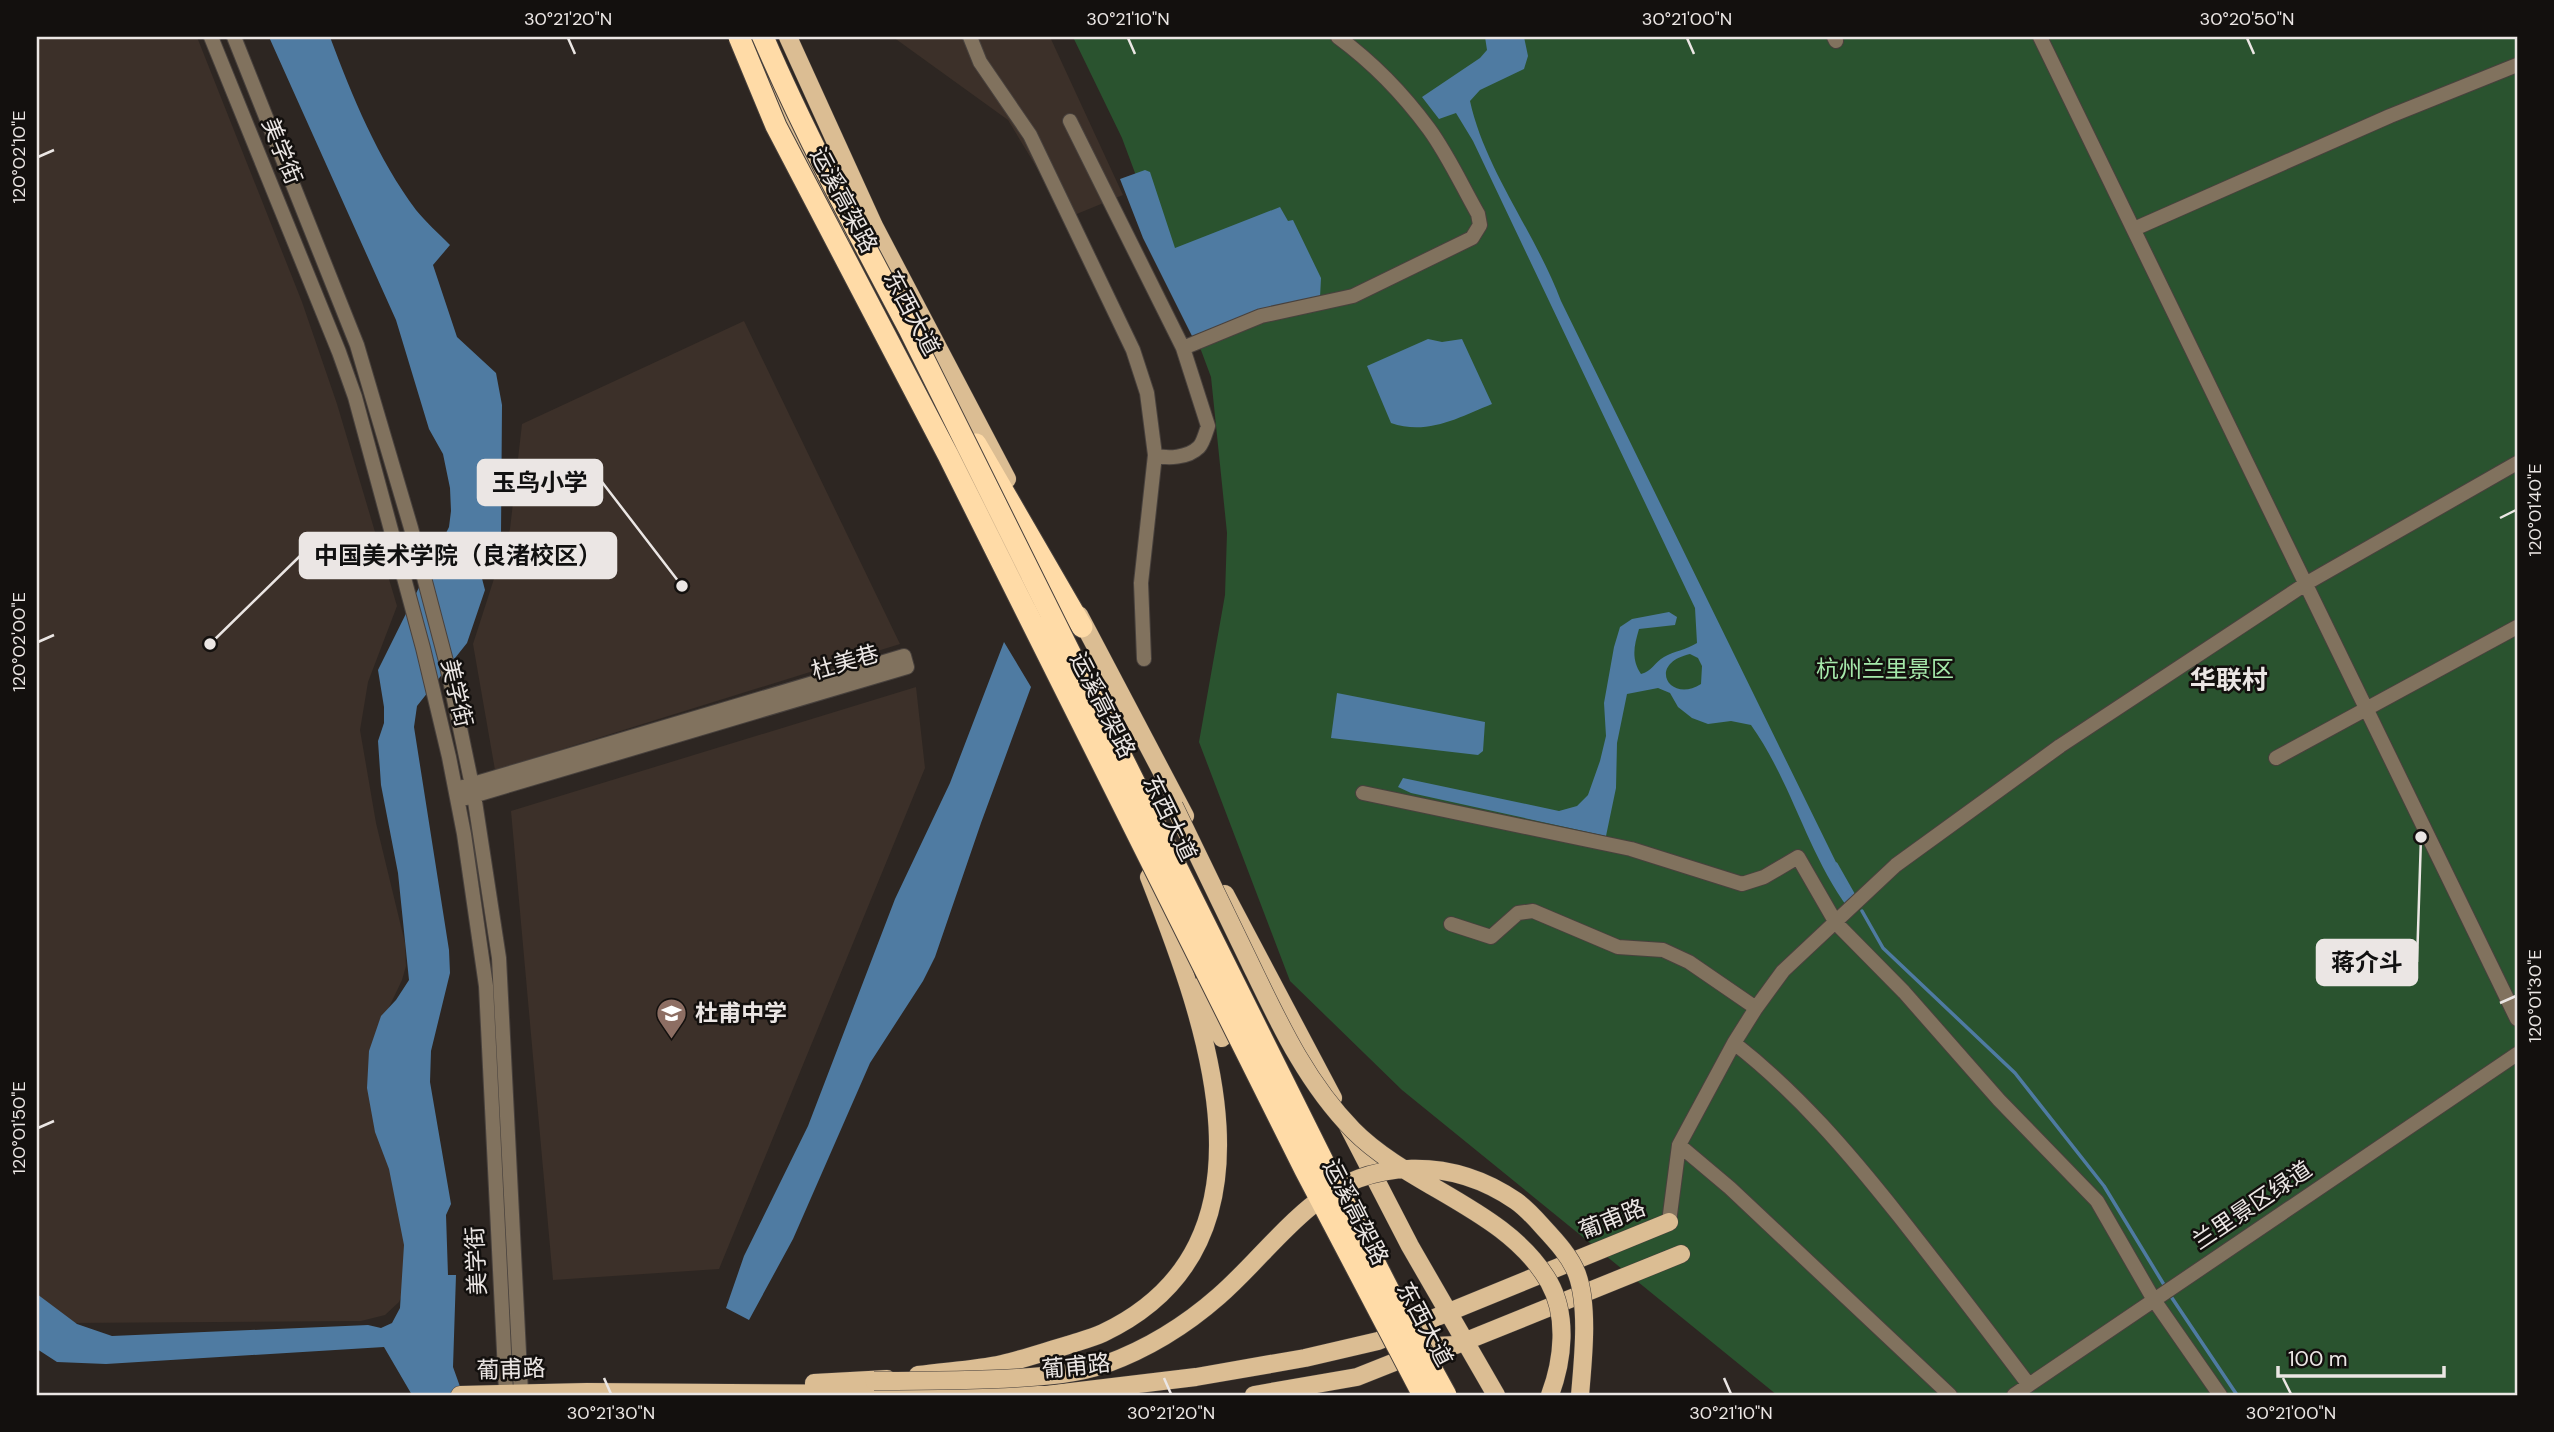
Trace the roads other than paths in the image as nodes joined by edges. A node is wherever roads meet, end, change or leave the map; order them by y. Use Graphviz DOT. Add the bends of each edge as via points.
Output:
graph roads {
  1 [pos="211,37"];
  2 [pos="234,37"];
  3 [pos="739,37"];
  4 [pos="751,37"];
  5 [pos="763,37"];
  6 [pos="788,37"];
  7 [pos="970,37"];
  8 [pos="1338,37"];
  9 [pos="2040,37"];
  10 [pos="2517,65"];
  11 [pos="1070,121"];
  12 [pos="2134,229"];
  13 [pos="909,329"];
  14 [pos="889,341"];
  15 [pos="1183,348"];
  16 [pos="1155,454"];
  17 [pos="2517,463"];
  18 [pos="2307,583"];
  19 [pos="1082,627"];
  20 [pos="2517,627"];
  21 [pos="1041,652"];
  22 [pos="1144,659"];
  23 [pos="2367,707"];
  24 [pos="2276,758"];
  25 [pos="473,790"];
  26 [pos="1363,793"];
  27 [pos="456,795"];
  28 [pos="1147,871"];
  29 [pos="1451,923"];
  30 [pos="1836,923"];
  31 [pos="1756,1008"];
  32 [pos="2517,1019"];
  33 [pos="1222,1038"];
  34 [pos="1734,1043"];
  35 [pos="2517,1054"];
  36 [pos="1679,1145"];
  37 [pos="1669,1222"];
  38 [pos="1681,1254"];
  39 [pos="2163,1293"];
  40 [pos="1450,1311"];
  41 [pos="1401,1332"];
  42 [pos="1466,1341"];
  43 [pos="1413,1356"];
  44 [pos="874,1381"];
  45 [pos="2029,1385"];
  46 [pos="514,1392"];
  47 [pos="587,1392"];
  48 [pos="460,1395"];
  49 [pos="1254,1395"];
  50 [pos="1423,1395"];
  51 [pos="1435,1395"];
  52 [pos="1446,1395"];
  53 [pos="1496,1395"];
  54 [pos="1550,1395"];
  55 [pos="1580,1395"];
  56 [pos="1950,1395"];
  57 [pos="2014,1395"];
  58 [pos="2220,1395"];
  1 -- 27 [label="street, 美学街" via="355,397 423,648"];
  2 -- 25 [label="street, 美学街" via="363,366 446,661"];
  3 -- 14 [label="highway, 运溪高架路, bridge" via="776,126"];
  4 -- 41 [label="main road, 东西大道" via="850,246 1056,643"];
  5 -- 13 [label="highway, 运溪高架路, bridge"];
  6 -- 40 [label="main road" via="874,226 1410,1246"];
  7 -- 16 [label="street" via="980,62 1030,135 1133,350 1147,393"];
  8 -- 15 [label="street" via="1360,54 1431,131 1480,225 1472,237 1353,296 1261,316"];
  9 -- 12 [label="street"];
  10 -- 12 [label="street"];
  11 -- 15 [label="street"];
  12 -- 18 [label="street"];
  13 -- 19 [label="highway, bridge"];
  13 -- 52 [label="highway, 运溪高架路, bridge" via="1327,1169"];
  14 -- 21 [label="highway, bridge"];
  14 -- 50 [label="highway, 运溪高架路, bridge" via="1305,1170"];
  15 -- 16 [label="street" via="1208,426 1199,447 1185,455 1164,458"];
  16 -- 22 [label="street" via="1141,583"];
  17 -- 18 [label="street"];
  18 -- 23 [label="street"];
  18 -- 30 [label="street" via="2028,769 1896,865"];
  19 -- 54 [label="main road, bridge" via="1278,1020 1315,1085 1356,1133 1501,1230 1548,1281 1562,1326"];
  20 -- 23 [label="street"];
  21 -- 28 [label="main road, bridge"];
  23 -- 24 [label="street"];
  23 -- 32 [label="street"];
  25 -- 25 [label="street, 杜美巷" via="904,656 907,667"];
  25 -- 27 [label="street, 杜美巷"];
  25 -- 46 [label="street, 美学街" via="499,958"];
  26 -- 30 [label="street" via="1631,849 1742,884 1798,858"];
  27 -- 46 [label="street, 美学街" via="486,986"];
  28 -- 33 [label="main road"];
  28 -- 44 [label="main road, bridge" via="1196,1006 1216,1107 1217,1185 1199,1243 1156,1300 1101,1334 1001,1364"];
  29 -- 31 [label="street" via="1492,937 1518,914 1533,911 1618,947 1663,950 1689,962"];
  30 -- 31 [label="street" via="1783,971"];
  30 -- 39 [label="street" via="2097,1201"];
  31 -- 34 [label="street"];
  34 -- 36 [label="street"];
  34 -- 45 [label="street" via="1801,1101 1865,1173"];
  35 -- 39 [label="street, 兰里景区绿道"];
  36 -- 37 [label="street"];
  36 -- 56 [label="street"];
  37 -- 40 [label="main road, 葡甫路"];
  38 -- 42 [label="main road"];
  39 -- 45 [label="street, 兰里景区绿道"];
  39 -- 58 [label="street"];
  40 -- 41 [label="main road, 葡甫路"];
  40 -- 42 [label="main road"];
  41 -- 43 [label="main road, 东西大道"];
  41 -- 47 [label="main road, 葡甫路" via="1305,1358 1046,1395"];
  42 -- 43 [label="main road" via="1435,1346"];
  42 -- 53 [label="main road"];
  43 -- 49 [label="main road" via="1357,1377"];
  43 -- 51 [label="main road, 东西大道"];
  44 -- 47 [label="main road"];
  44 -- 55 [label="main road, bridge" via="955,1382 1056,1375 1105,1364 1190,1319 1327,1195 1366,1177 1412,1167 1466,1177 1499,1190 1519,1203 1565,1251 1580,1293"];
  45 -- 57 [label="street, 兰里景区绿道"];
  46 -- 47 [label="main road, 葡甫路"];
  46 -- 48 [label="main road, 葡甫路"];
}
